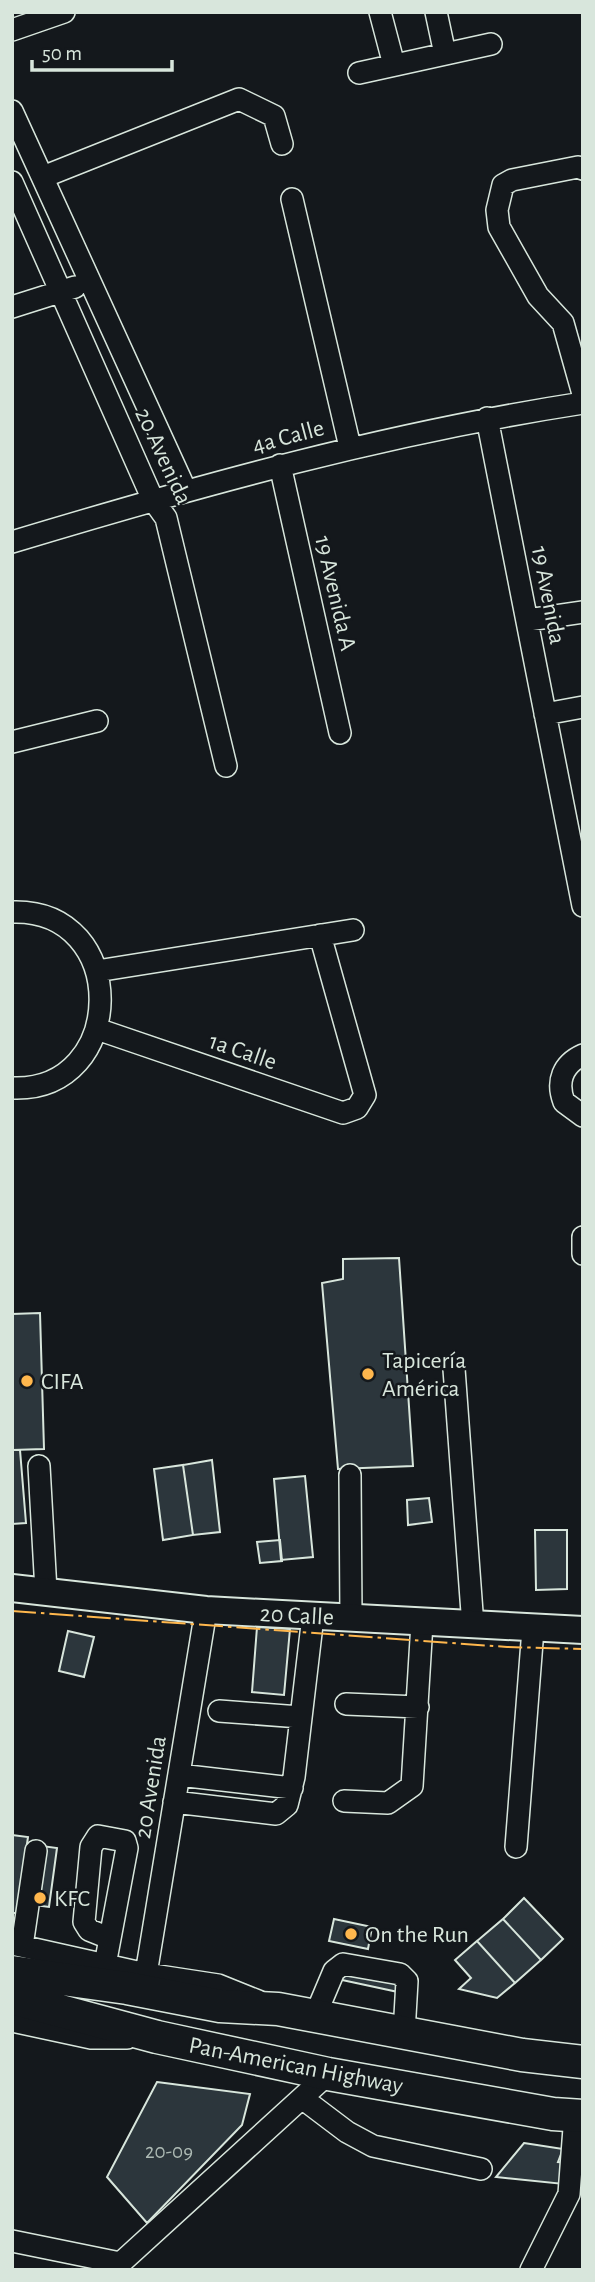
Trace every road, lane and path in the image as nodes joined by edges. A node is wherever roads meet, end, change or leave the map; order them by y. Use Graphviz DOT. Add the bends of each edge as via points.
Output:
graph roads {
  1 [pos="64,12"];
  2 [pos="380,12"];
  3 [pos="436,12"];
  4 [pos="12,30"];
  5 [pos="491,44"];
  6 [pos="445,54"];
  7 [pos="394,65"];
  8 [pos="359,73"];
  9 [pos="12,111"];
  10 [pos="282,144"];
  11 [pos="583,170"];
  12 [pos="43,177"];
  13 [pos="12,182"];
  14 [pos="292,199"];
  15 [pos="91,282"];
  16 [pos="62,292"];
  17 [pos="12,307"];
  18 [pos="583,394"];
  19 [pos="583,403"];
  20 [pos="487,418"];
  21 [pos="350,447"];
  22 [pos="280,465"];
  23 [pos="186,491"];
  24 [pos="153,500"];
  25 [pos="12,542"];
  26 [pos="583,612"];
  27 [pos="528,621"];
  28 [pos="583,707"];
  29 [pos="545,714"];
  30 [pos="97,721"];
  31 [pos="340,733"];
  32 [pos="12,742"];
  33 [pos="226,766"];
  34 [pos="583,906"];
  35 [pos="12,912"];
  36 [pos="353,930"];
  37 [pos="320,935"];
  38 [pos="97,971"];
  39 [pos="97,1029"];
  40 [pos="583,1055"];
  41 [pos="12,1088"];
  42 [pos="583,1116"];
  43 [pos="583,1237"];
  44 [pos="583,1254"];
  45 [pos="454,1368"];
  46 [pos="39,1466"];
  47 [pos="350,1475"];
  48 [pos="12,1588"];
  49 [pos="46,1591"];
  50 [pos="206,1610"];
  51 [pos="313,1616"];
  52 [pos="351,1618"];
  53 [pos="422,1623"];
  54 [pos="473,1626"];
  55 [pos="533,1629"];
  56 [pos="583,1630"];
  57 [pos="346,1704"];
  58 [pos="418,1707"];
  59 [pos="219,1711"];
  60 [pos="300,1717"];
  61 [pos="179,1775"];
  62 [pos="292,1788"];
  63 [pos="344,1801"];
  64 [pos="174,1802"];
  65 [pos="516,1847"];
  66 [pos="36,1851"];
  67 [pos="109,1938"];
  68 [pos="16,1954"];
  69 [pos="105,1965"];
  70 [pos="146,1974"];
  71 [pos="12,1998"];
  72 [pos="278,2009"];
  73 [pos="315,2016"];
  74 [pos="12,2021"];
  75 [pos="404,2033"];
  76 [pos="157,2037"];
  77 [pos="583,2062"];
  78 [pos="328,2074"];
  79 [pos="302,2098"];
  80 [pos="579,2115"];
  81 [pos="481,2169"];
  82 [pos="12,2241"];
  83 [pos="116,2267"];
  84 [pos="531,2270"];
  1 -- 4 [label="street"];
  2 -- 7 [label="street"];
  3 -- 6 [label="street"];
  5 -- 6 [label="street"];
  6 -- 7 [label="street"];
  7 -- 8 [label="street"];
  9 -- 12 [label="street, 20 Avenida"];
  10 -- 12 [label="street" via="274,116 239,100"];
  11 -- 18 [label="street" via="578,167 512,180 503,186 497,210 499,227 538,296 567,332"];
  12 -- 15 [label="street, 20 Avenida"];
  13 -- 16 [label="street, 20 Avenida"];
  14 -- 21 [label="street"];
  15 -- 16 [label="street"];
  15 -- 23 [label="street, 20 Avenida"];
  16 -- 17 [label="street"];
  16 -- 24 [label="street, 20 Avenida"];
  19 -- 20 [label="street, 4a Calle"];
  20 -- 21 [label="street, 4a Calle"];
  20 -- 27 [label="street, 19 Avenida"];
  21 -- 22 [label="street, 4a Calle"];
  22 -- 23 [label="street, 4a Calle"];
  22 -- 31 [label="street, 19 Avenida A"];
  23 -- 24 [label="street, 4a Calle"];
  24 -- 25 [label="street, 4a Calle"];
  24 -- 33 [label="street, 20 Avenida" via="166,518"];
  26 -- 27 [label="street"];
  27 -- 29 [label="street, 19 Avenida"];
  28 -- 29 [label="street"];
  29 -- 34 [label="street, 19 Avenida"];
  30 -- 32 [label="street"];
  35 -- 38 [label="street" via="34,914 66,928 79,940"];
  36 -- 37 [label="street"];
  37 -- 38 [label="street"];
  37 -- 39 [label="street, 1a Calle" via="365,1095 358,1108 343,1113"];
  38 -- 39 [label="street" via="102,1000"];
  39 -- 41 [label="street" via="75,1064 58,1076"];
  40 -- 42 [label="street" via="569,1064 561,1082 564,1102"];
  43 -- 44 [label="street"];
  45 -- 54 [label="street"];
  46 -- 49 [label="street"];
  47 -- 52 [label="street"];
  48 -- 49 [label="main road, 20 Calle"];
  49 -- 50 [label="main road, 20 Calle"];
  50 -- 51 [label="main road, 20 Calle"];
  50 -- 61 [label="street, 20 Avenida"];
  51 -- 52 [label="main road, 20 Calle"];
  51 -- 60 [label="street"];
  52 -- 53 [label="main road, 20 Calle"];
  53 -- 54 [label="main road, 20 Calle"];
  53 -- 58 [label="street"];
  54 -- 55 [label="main road, 20 Calle"];
  55 -- 56 [label="main road, 20 Calle"];
  55 -- 65 [label="street"];
  57 -- 58 [label="street"];
  58 -- 63 [label="street" via="412,1786 388,1803"];
  59 -- 60 [label="street"];
  60 -- 62 [label="street"];
  61 -- 62 [label="street"];
  61 -- 64 [label="street, 20 Avenida"];
  62 -- 64 [label="street" via="288,1805 276,1814"];
  64 -- 70 [label="street, 20 Avenida"];
  66 -- 68 [label="street"];
  67 -- 69 [label="street"];
  68 -- 69 [label="street"];
  68 -- 72 [label="highway, Pan-American Highway" via="127,1988 220,2006"];
  69 -- 70 [label="street"];
  70 -- 72 [label="street" via="218,1985"];
  71 -- 76 [label="highway, Pan-American Highway"];
  72 -- 73 [label="highway, Pan-American Highway"];
  73 -- 75 [label="highway, Pan-American Highway"];
  73 -- 75 [label="street" via="334,1971 343,1964 400,1974 407,1981"];
  74 -- 76 [label="street" via="91,2038"];
  75 -- 77 [label="highway, Pan-American Highway"];
  76 -- 78 [label="highway, Pan-American Highway"];
  78 -- 79 [label="street"];
  78 -- 80 [label="highway, Pan-American Highway"];
  79 -- 81 [label="street" via="346,2132 373,2146"];
  79 -- 83 [label="street"];
  80 -- 84 [label="street" via="569,2194"];
  82 -- 83 [label="street"];
}
